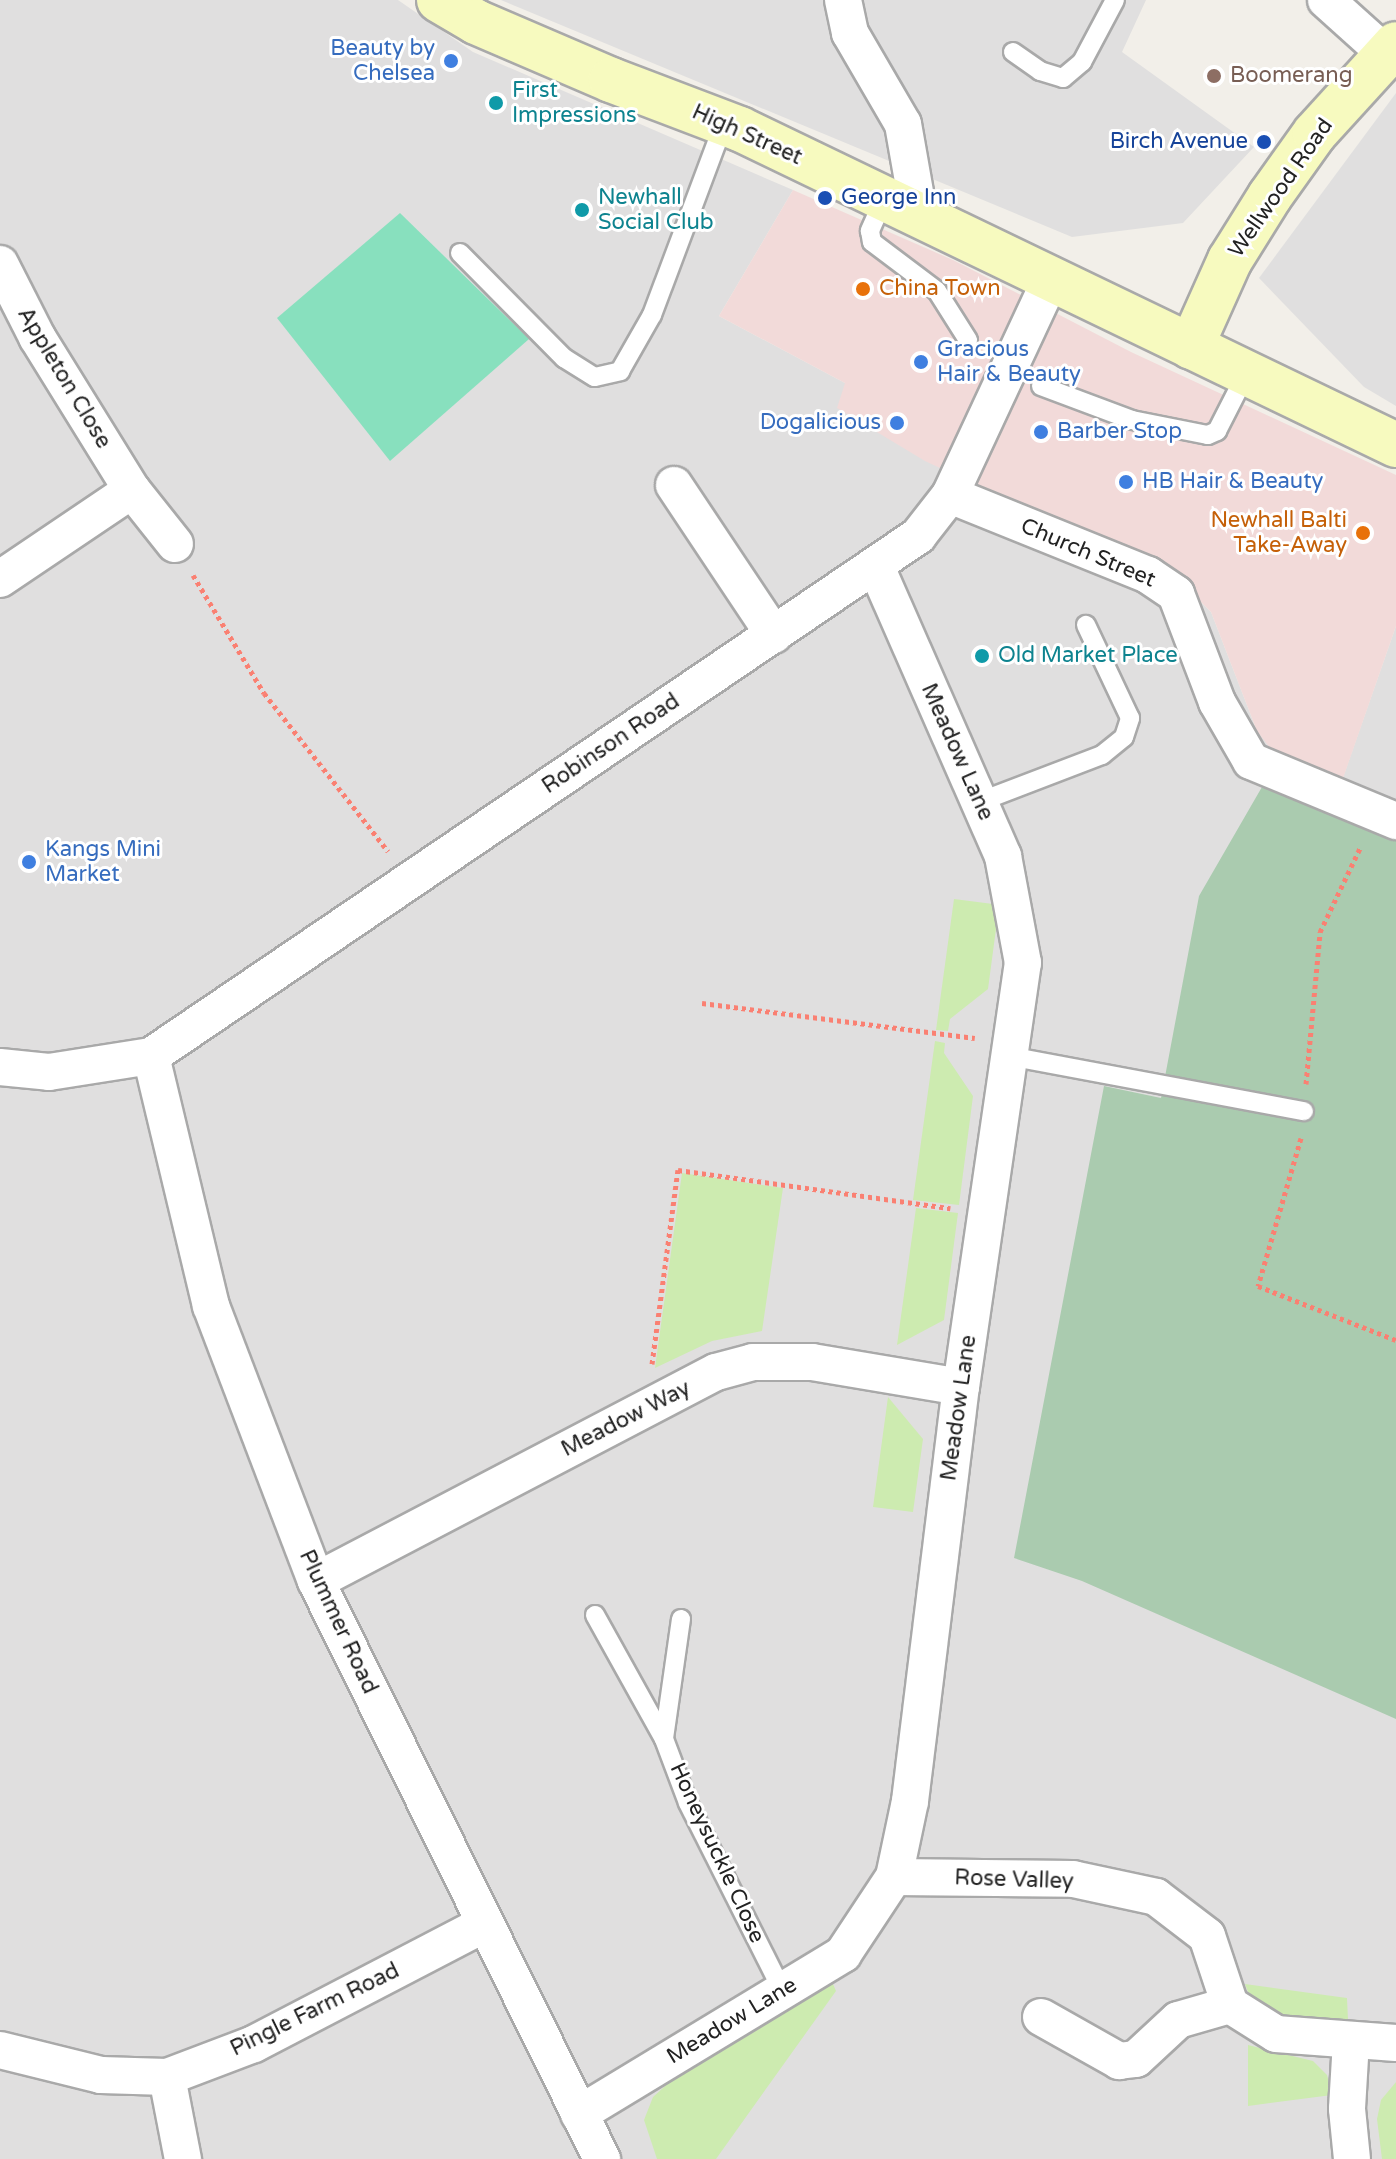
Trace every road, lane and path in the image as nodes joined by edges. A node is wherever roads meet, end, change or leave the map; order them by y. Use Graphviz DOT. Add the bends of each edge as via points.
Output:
graph roads {
  1 [pos="439,0"];
  2 [pos="843,0"];
  3 [pos="1115,0"];
  4 [pos="1326,0"];
  5 [pos="1391,49"];
  6 [pos="1013,52"];
  7 [pos="724,123"];
  8 [pos="901,207"];
  9 [pos="460,253"];
  10 [pos="0,264"];
  11 [pos="1050,281"];
  12 [pos="968,340"];
  13 [pos="1191,347"];
  14 [pos="1246,374"];
  15 [pos="1041,386"];
  16 [pos="1396,445"];
  17 [pos="674,485"];
  18 [pos="132,490"];
  19 [pos="950,495"];
  20 [pos="175,544"];
  21 [pos="876,566"];
  22 [pos="0,579"];
  23 [pos="1086,625"];
  24 [pos="774,635"];
  25 [pos="979,802"];
  26 [pos="1396,821"];
  27 [pos="410,880"];
  28 [pos="702,1003"];
  29 [pos="1010,1050"];
  30 [pos="151,1056"];
  31 [pos="0,1067"];
  32 [pos="1304,1111"];
  33 [pos="987,1213"];
  34 [pos="961,1387"];
  35 [pos="646,1408"];
  36 [pos="316,1581"];
  37 [pos="595,1615"];
  38 [pos="681,1619"];
  39 [pos="664,1739"];
  40 [pos="894,1877"];
  41 [pos="483,1925"];
  42 [pos="782,1990"];
  43 [pos="1230,2005"];
  44 [pos="1041,2017"];
  45 [pos="1351,2041"];
  46 [pos="1396,2043"];
  47 [pos="0,2050"];
  48 [pos="167,2077"];
  49 [pos="579,2114"];
  50 [pos="183,2159"];
  51 [pos="602,2159"];
  52 [pos="1352,2159"];
  1 -- 7 [label="main road, High Street" via="476,22"];
  2 -- 8 [label="street" via="850,33 903,124"];
  3 -- 6 [label="lane" via="1082,62 1063,78 1040,71"];
  4 -- 5 [label="street"];
  5 -- 13 [label="main road, Wellwood Road" via="1315,133 1270,196 1230,260"];
  7 -- 8 [label="main road, High Street"];
  7 -- 9 [label="lane" via="652,315 620,371 595,377 564,358"];
  8 -- 11 [label="main road, High Street"];
  8 -- 12 [label="lane" via="870,231 872,242 937,291"];
  10 -- 18 [label="street, Appleton Close" via="37,337"];
  11 -- 13 [label="main road, High Street"];
  11 -- 19 [label="street, Robinson Road"];
  13 -- 14 [label="main road"];
  14 -- 15 [label="lane" via="1217,431 1208,435 1132,420"];
  14 -- 16 [label="main road"];
  17 -- 24 [label="street"];
  18 -- 20 [label="street, Appleton Close"];
  18 -- 22 [label="street"];
  19 -- 21 [label="street, Robinson Road" via="918,536"];
  19 -- 26 [label="street, Church Street" via="1148,575 1176,594 1217,702 1251,761"];
  20 -- 27 [label="path" via="264,693"];
  21 -- 24 [label="street, Robinson Road"];
  21 -- 25 [label="street, Meadow Lane"];
  23 -- 25 [label="lane" via="1130,718 1124,737 1102,755"];
  24 -- 27 [label="street, Robinson Road"];
  25 -- 29 [label="street, Meadow Lane" via="1003,856 1023,963"];
  27 -- 30 [label="street, Robinson Road"];
  28 -- 29 [label="path"];
  29 -- 32 [label="lane"];
  29 -- 33 [label="street, Meadow Lane"];
  30 -- 31 [label="street, Robinson Road" via="49,1072"];
  30 -- 36 [label="street, Plummer Road" via="211,1306"];
  33 -- 34 [label="street, Meadow Lane"];
  33 -- 35 [label="path" via="678,1170"];
  34 -- 35 [label="street, Meadow Way" via="812,1362 753,1362 716,1372"];
  34 -- 40 [label="street, Meadow Lane" via="910,1801"];
  35 -- 36 [label="street, Meadow Way"];
  36 -- 41 [label="street, Plummer Road"];
  37 -- 39 [label="lane"];
  38 -- 39 [label="lane, Honeysuckle Close"];
  39 -- 42 [label="lane, Honeysuckle Close" via="688,1803"];
  40 -- 42 [label="street, Meadow Lane" via="843,1954"];
  40 -- 43 [label="street, Rose Valley" via="1073,1879 1156,1897 1207,1936"];
  41 -- 48 [label="street, Pingle Farm Road" via="254,2044"];
  41 -- 49 [label="street, Plummer Road"];
  42 -- 49 [label="street, Meadow Lane"];
  43 -- 44 [label="street" via="1178,2020 1136,2059 1119,2061"];
  43 -- 45 [label="street" via="1276,2034"];
  45 -- 46 [label="street"];
  45 -- 52 [label="street" via="1347,2109"];
  47 -- 48 [label="street, Pingle Farm Road" via="101,2075"];
  48 -- 50 [label="street"];
  49 -- 51 [label="street, Plummer Road"];
}
